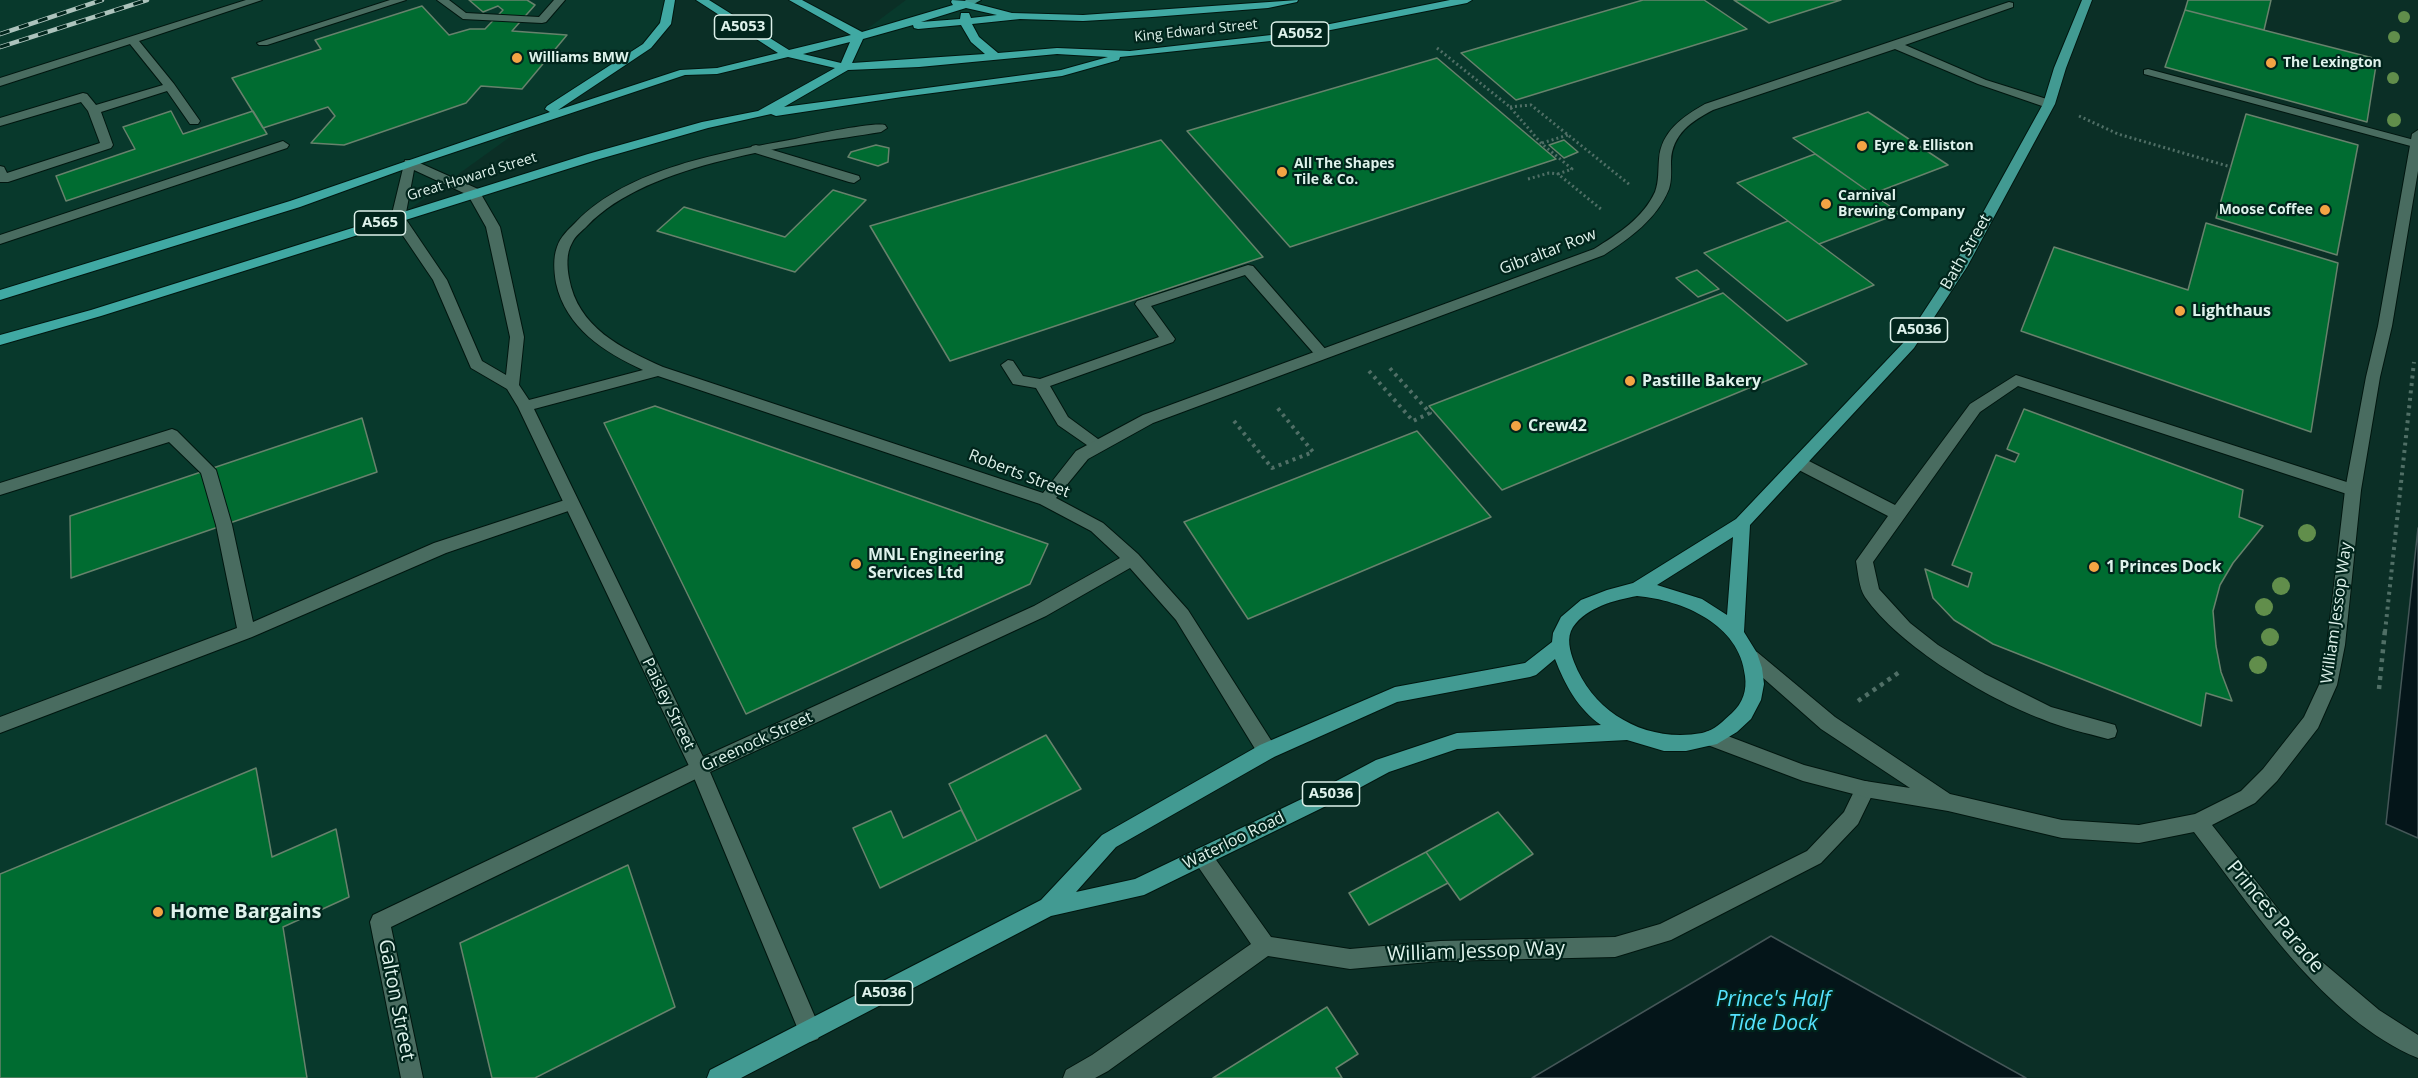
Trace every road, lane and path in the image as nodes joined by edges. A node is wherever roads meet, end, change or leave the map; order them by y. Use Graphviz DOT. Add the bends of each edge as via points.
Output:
graph roads {
  1 [pos="257,0"];
  2 [pos="401,0"];
  3 [pos="442,0"];
  4 [pos="560,0"];
  5 [pos="670,0"];
  6 [pos="701,0"];
  7 [pos="794,0"];
  8 [pos="946,0"];
  9 [pos="1293,0"];
  10 [pos="1467,0"];
  11 [pos="2087,0"];
  12 [pos="971,2"];
  13 [pos="2008,5"];
  14 [pos="1020,16"];
  15 [pos="964,23"];
  16 [pos="893,28"];
  17 [pos="859,35"];
  18 [pos="132,40"];
  19 [pos="264,43"];
  20 [pos="1895,45"];
  21 [pos="1437,48"];
  22 [pos="786,53"];
  23 [pos="1130,54"];
  24 [pos="997,58"];
  25 [pos="845,67"];
  26 [pos="2148,72"];
  27 [pos="0,82"];
  28 [pos="170,86"];
  29 [pos="2049,104"];
  30 [pos="1510,107"];
  31 [pos="94,110"];
  32 [pos="762,114"];
  33 [pos="2076,114"];
  34 [pos="194,121"];
  35 [pos="0,122"];
  36 [pos="528,124"];
  37 [pos="881,128"];
  38 [pos="1568,135"];
  39 [pos="2417,140"];
  40 [pos="1541,143"];
  41 [pos="283,144"];
  42 [pos="756,149"];
  43 [pos="410,163"];
  44 [pos="2231,167"];
  45 [pos="0,170"];
  46 [pos="1558,174"];
  47 [pos="854,179"];
  48 [pos="1528,179"];
  49 [pos="1630,186"];
  50 [pos="473,192"];
  51 [pos="1608,210"];
  52 [pos="398,218"];
  53 [pos="0,240"];
  54 [pos="0,295"];
  55 [pos="0,340"];
  56 [pos="2416,351"];
  57 [pos="1322,354"];
  58 [pos="1380,357"];
  59 [pos="1363,364"];
  60 [pos="1008,365"];
  61 [pos="658,370"];
  62 [pos="1041,384"];
  63 [pos="512,385"];
  64 [pos="1269,398"];
  65 [pos="525,406"];
  66 [pos="1228,413"];
  67 [pos="1097,446"];
  68 [pos="1799,463"];
  69 [pos="0,489"];
  70 [pos="2354,490"];
  71 [pos="1046,500"];
  72 [pos="571,504"];
  73 [pos="1898,514"];
  74 [pos="1742,523"];
  75 [pos="1132,559"];
  76 [pos="1637,589"];
  77 [pos="246,632"];
  78 [pos="1735,632"];
  79 [pos="1560,645"];
  80 [pos="1932,650"];
  81 [pos="1751,657"];
  82 [pos="2379,689"];
  83 [pos="1855,703"];
  84 [pos="0,725"];
  85 [pos="2108,731"];
  86 [pos="1627,732"];
  87 [pos="1712,738"];
  88 [pos="1267,751"];
  89 [pos="699,768"];
  90 [pos="1865,789"];
  91 [pos="1948,802"];
  92 [pos="2198,822"];
  93 [pos="1202,856"];
  94 [pos="1048,906"];
  95 [pos="380,922"];
  96 [pos="1265,946"];
  97 [pos="810,1031"];
  98 [pos="2418,1047"];
  99 [pos="412,1078"];
  100 [pos="718,1078"];
  101 [pos="1074,1078"];
  1 -- 18 [label="street"];
  2 -- 19 [label="street"];
  3 -- 4 [label="street" via="463,16 542,20"];
  5 -- 36 [label="highway" via="665,24 647,46"];
  6 -- 22 [label="highway, A5053"];
  7 -- 17 [label="highway"];
  8 -- 12 [label="highway"];
  9 -- 14 [label="highway, King Edward Street / A5052" via="1152,14"];
  10 -- 23 [label="highway, King Edward Street / A5052" via="1280,37"];
  11 -- 29 [label="main road, Bath Street / A5036"];
  12 -- 14 [label="highway"];
  12 -- 15 [label="highway"];
  12 -- 16 [label="highway"];
  13 -- 20 [label="street, Gibraltar Row"];
  14 -- 15 [label="highway, King Edward Street / A5052"];
  15 -- 16 [label="highway, King Edward Street / A5052"];
  15 -- 24 [label="highway"];
  16 -- 17 [label="highway, Great Howard Street"];
  17 -- 22 [label="highway, Great Howard Street"];
  17 -- 25 [label="highway"];
  18 -- 27 [label="street"];
  18 -- 28 [label="street"];
  20 -- 29 [label="street" via="1975,79"];
  20 -- 57 [label="street, Gibraltar Row" via="1709,107 1686,119 1670,139 1665,180 1657,201 1633,228 1599,252"];
  21 -- 30 [label="path"];
  22 -- 25 [label="highway, King Edward Street / A5052"];
  22 -- 36 [label="highway, Great Howard Street" via="717,71 684,72"];
  23 -- 24 [label="highway, King Edward Street / A5052" via="1057,51"];
  23 -- 32 [label="highway" via="1062,74"];
  24 -- 25 [label="highway, King Edward Street / A5052"];
  25 -- 32 [label="highway, Great Howard Street / A565"];
  26 -- 39 [label="street" via="2188,89"];
  28 -- 31 [label="street"];
  28 -- 34 [label="street"];
  29 -- 68 [label="main road, Bath Street / A5036" via="1960,267 1909,345"];
  30 -- 38 [label="path" via="1531,105"];
  30 -- 40 [label="path"];
  31 -- 35 [label="street" via="83,97"];
  31 -- 45 [label="street" via="107,145 3,178"];
  32 -- 50 [label="highway, Great Howard Street / A565" via="695,128"];
  33 -- 44 [label="path" via="2118,135"];
  36 -- 43 [label="highway, Great Howard Street"];
  37 -- 42 [label="street, Roberts Street"];
  38 -- 40 [label="path"];
  38 -- 49 [label="path"];
  39 -- 70 [label="street, William Jessop Way"];
  40 -- 46 [label="path" via="1572,169"];
  41 -- 53 [label="street"];
  42 -- 47 [label="street"];
  42 -- 61 [label="street, Roberts Street" via="698,164 627,192 592,213 567,238 560,260 562,285 580,321 615,351"];
  43 -- 50 [label="street"];
  43 -- 52 [label="street"];
  43 -- 54 [label="highway, Great Howard Street" via="296,204"];
  46 -- 48 [label="path" via="1548,172"];
  46 -- 51 [label="path" via="1600,210"];
  50 -- 52 [label="highway, Great Howard Street / A565"];
  50 -- 63 [label="street" via="493,227 517,337"];
  52 -- 55 [label="highway, Great Howard Street / A565"];
  52 -- 63 [label="street, Paisley Street" via="440,280 476,364"];
  56 -- 82 [label="path"];
  57 -- 62 [label="street" via="1248,269 1142,304 1168,339"];
  57 -- 67 [label="street, Gibraltar Row" via="1148,419"];
  58 -- 59 [label="path" via="1430,413 1413,421"];
  60 -- 62 [label="street" via="1018,380"];
  61 -- 65 [label="street"];
  61 -- 71 [label="street, Roberts Street"];
  62 -- 67 [label="street" via="1063,422"];
  63 -- 65 [label="street, Paisley Street"];
  64 -- 66 [label="path" via="1313,452 1272,468"];
  65 -- 72 [label="street, Paisley Street"];
  67 -- 71 [label="street, Gibraltar Row" via="1082,455"];
  68 -- 73 [label="street"];
  68 -- 74 [label="main road, Bath Street / A5036"];
  69 -- 77 [label="street" via="172,435 208,470 224,525"];
  70 -- 73 [label="street" via="2016,380 1975,408"];
  70 -- 92 [label="street, William Jessop Way" via="2334,655 2328,685 2312,722 2248,796"];
  71 -- 75 [label="street, Roberts Street" via="1097,527"];
  72 -- 77 [label="street" via="440,548"];
  72 -- 89 [label="street, Paisley Street"];
  73 -- 80 [label="street" via="1864,561 1871,592 1904,628"];
  74 -- 76 [label="main road, Bath Street / A5036"];
  74 -- 78 [label="main road"];
  75 -- 88 [label="street, Roberts Street" via="1182,615"];
  75 -- 89 [label="street, Greenock Street" via="1040,611"];
  76 -- 78 [label="main road, A5036" via="1689,600 1715,614"];
  76 -- 79 [label="main road, A5036" via="1612,592 1584,606 1565,624"];
  77 -- 84 [label="street"];
  78 -- 81 [label="main road, A5036"];
  79 -- 86 [label="main road, A5036" via="1574,686 1594,712"];
  79 -- 88 [label="main road, Waterloo Road / A5036" via="1530,670 1395,695"];
  80 -- 83 [label="path"];
  80 -- 85 [label="street" via="2046,713"];
  81 -- 87 [label="main road, A5036" via="1756,681 1753,700 1743,717"];
  81 -- 91 [label="street, William Jessop Way" via="1828,723"];
  86 -- 87 [label="main road, A5036" via="1666,744 1694,744"];
  86 -- 93 [label="main road, Waterloo Road / A5036" via="1457,741 1383,766"];
  87 -- 90 [label="street, William Jessop Way" via="1803,773"];
  88 -- 94 [label="main road, Waterloo Road / A5036" via="1108,841"];
  89 -- 95 [label="street, Greenock Street"];
  89 -- 97 [label="street, Paisley Street"];
  90 -- 91 [label="street, William Jessop Way"];
  90 -- 96 [label="street, William Jessop Way" via="1851,818 1814,857 1664,933 1615,948 1440,951 1350,959"];
  91 -- 92 [label="street, William Jessop Way" via="2062,830 2139,834"];
  92 -- 98 [label="street, Princes Parade" via="2307,962 2371,1018"];
  93 -- 94 [label="main road, Waterloo Road / A5036" via="1137,888"];
  93 -- 96 [label="street"];
  94 -- 97 [label="main road, Waterloo Road / A5036"];
  95 -- 99 [label="street, Galton Street"];
  96 -- 101 [label="street"];
  97 -- 100 [label="main road, Waterloo Road / A5036"];
}
